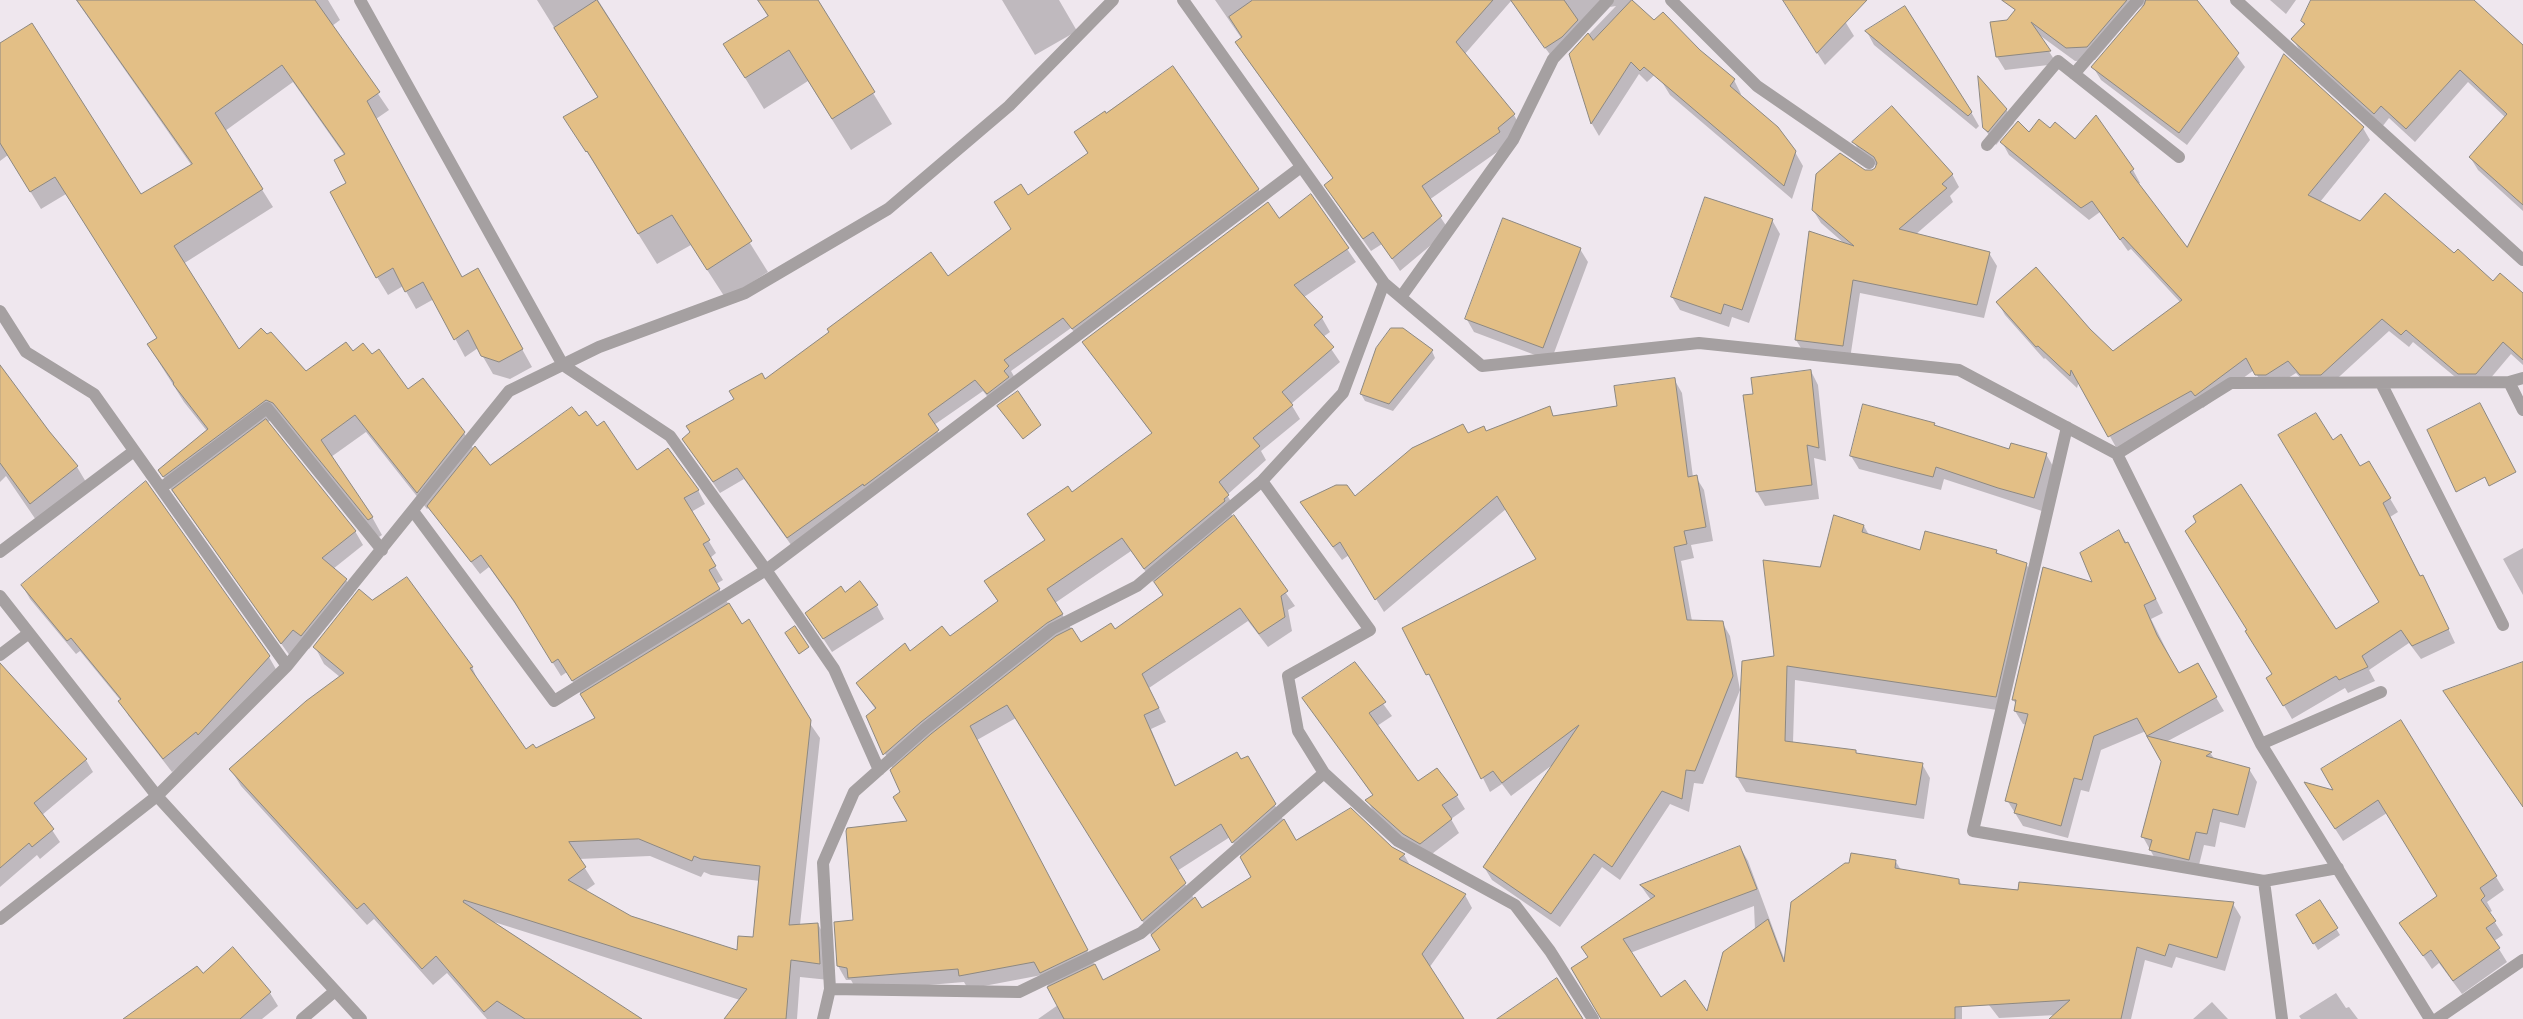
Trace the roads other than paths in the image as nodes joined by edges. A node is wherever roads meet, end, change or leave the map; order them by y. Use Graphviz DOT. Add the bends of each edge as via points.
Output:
graph roads {
  1 [pos="360,0"];
  2 [pos="1113,0"];
  3 [pos="1183,0"];
  4 [pos="1608,0"];
  5 [pos="1671,0"];
  6 [pos="2138,0"];
  7 [pos="2236,0"];
  8 [pos="2074,74"];
  9 [pos="1987,145"];
  10 [pos="2179,157"];
  11 [pos="1869,163"];
  12 [pos="1301,166"];
  13 [pos="2523,260"];
  14 [pos="1384,283"];
  15 [pos="1401,297"];
  16 [pos="0,311"];
  17 [pos="563,365"];
  18 [pos="2523,378"];
  19 [pos="2509,382"];
  20 [pos="2381,383"];
  21 [pos="2523,410"];
  22 [pos="2067,427"];
  23 [pos="134,451"];
  24 [pos="2117,454"];
  25 [pos="1262,481"];
  26 [pos="160,488"];
  27 [pos="413,511"];
  28 [pos="382,550"];
  29 [pos="0,552"];
  30 [pos="766,570"];
  31 [pos="0,596"];
  32 [pos="2503,625"];
  33 [pos="29,633"];
  34 [pos="0,655"];
  35 [pos="287,666"];
  36 [pos="2381,692"];
  37 [pos="2261,744"];
  38 [pos="879,770"];
  39 [pos="1324,773"];
  40 [pos="157,796"];
  41 [pos="2338,868"];
  42 [pos="2264,881"];
  43 [pos="0,919"];
  44 [pos="2523,960"];
  45 [pos="830,989"];
  46 [pos="335,991"];
  47 [pos="302,1019"];
  48 [pos="361,1019"];
  49 [pos="823,1019"];
  50 [pos="1593,1019"];
  51 [pos="2282,1019"];
  52 [pos="2430,1019"];
  53 [pos="2437,1019"];
  1 -- 17 [label="street"];
  2 -- 17 [label="street" via="1009,106 888,209 745,293 598,347"];
  3 -- 12 [label="street"];
  4 -- 15 [label="street" via="1553,59 1513,140"];
  5 -- 11 [label="street" via="1756,86"];
  6 -- 8 [label="street"];
  7 -- 13 [label="street"];
  8 -- 9 [label="street" via="2058,61"];
  8 -- 10 [label="street"];
  12 -- 14 [label="street"];
  12 -- 30 [label="street"];
  14 -- 15 [label="street"];
  14 -- 25 [label="street" via="1342,393"];
  15 -- 22 [label="street" via="1482,366 1699,343 1959,370"];
  16 -- 23 [label="street" via="26,352 94,394"];
  17 -- 27 [label="street" via="510,391"];
  17 -- 30 [label="street" via="670,436"];
  18 -- 19 [label="street"];
  19 -- 20 [label="street"];
  19 -- 21 [label="street"];
  20 -- 24 [label="street" via="2231,383"];
  20 -- 32 [label="street"];
  22 -- 24 [label="street"];
  22 -- 42 [label="street" via="1973,831"];
  23 -- 26 [label="street"];
  23 -- 29 [label="street"];
  24 -- 37 [label="street"];
  25 -- 38 [label="street" via="1137,586 1052,629 926,728"];
  25 -- 39 [label="street" via="1370,630 1288,676 1298,731"];
  26 -- 28 [label="street" via="266,408"];
  26 -- 35 [label="street"];
  27 -- 28 [label="street"];
  27 -- 30 [label="street" via="554,701"];
  28 -- 35 [label="street"];
  30 -- 38 [label="street" via="834,669"];
  31 -- 33 [label="street"];
  33 -- 34 [label="street"];
  33 -- 40 [label="street"];
  35 -- 40 [label="street"];
  36 -- 37 [label="street"];
  37 -- 41 [label="street"];
  38 -- 45 [label="street" via="854,792 823,864"];
  39 -- 45 [label="street" via="1141,933 1019,992"];
  39 -- 50 [label="street" via="1398,842 1515,906 1550,951"];
  40 -- 43 [label="street"];
  40 -- 46 [label="street"];
  41 -- 42 [label="street"];
  41 -- 52 [label="street"];
  42 -- 51 [label="street"];
  44 -- 53 [label="street"];
  45 -- 49 [label="street"];
  46 -- 47 [label="street"];
  46 -- 48 [label="street"];
}
